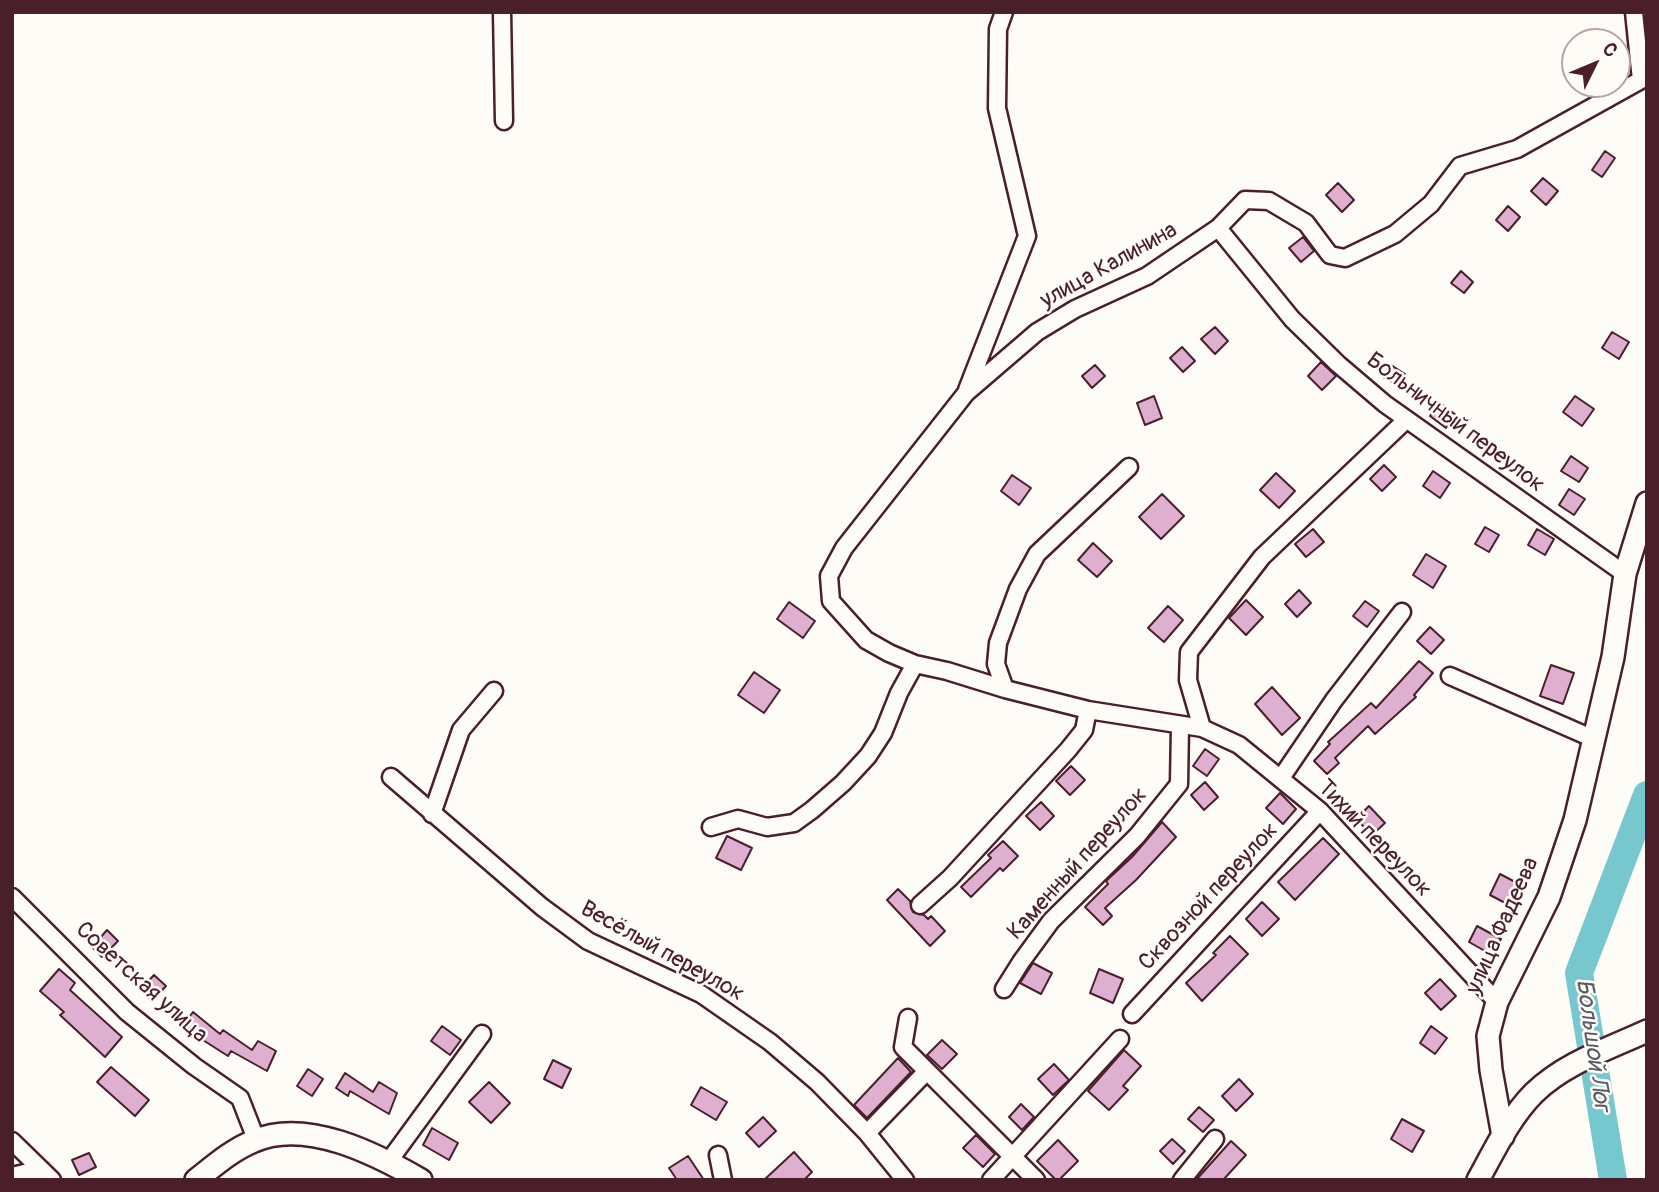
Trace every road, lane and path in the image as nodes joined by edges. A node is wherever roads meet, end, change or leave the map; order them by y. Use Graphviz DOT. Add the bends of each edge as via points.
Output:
graph roads {
  1 [pos="502,12"];
  2 [pos="1004,12"];
  3 [pos="1634,12"];
  4 [pos="1644,82"];
  5 [pos="504,121"];
  6 [pos="1217,228"];
  7 [pos="966,393"];
  8 [pos="1406,420"];
  9 [pos="1129,467"];
  10 [pos="1647,503"];
  11 [pos="1625,574"];
  12 [pos="831,601"];
  13 [pos="1402,612"];
  14 [pos="915,664"];
  15 [pos="1450,676"];
  16 [pos="1005,689"];
  17 [pos="495,691"];
  18 [pos="1088,710"];
  19 [pos="1181,726"];
  20 [pos="1202,728"];
  21 [pos="1594,739"];
  22 [pos="391,777"];
  23 [pos="1281,778"];
  24 [pos="1320,811"];
  25 [pos="432,814"];
  26 [pos="711,827"];
  27 [pos="12,897"];
  28 [pos="920,905"];
  29 [pos="1004,989"];
  30 [pos="1497,1002"];
  31 [pos="1132,1014"];
  32 [pos="908,1018"];
  33 [pos="482,1034"];
  34 [pos="1641,1036"];
  35 [pos="1120,1039"];
  36 [pos="927,1071"];
  37 [pos="867,1133"];
  38 [pos="1503,1136"];
  39 [pos="256,1139"];
  40 [pos="1215,1139"];
  41 [pos="12,1141"];
  42 [pos="718,1155"];
  43 [pos="1012,1156"];
  44 [pos="389,1161"];
  45 [pos="46,1174"];
  46 [pos="12,1176"];
  47 [pos="196,1180"];
  48 [pos="421,1180"];
  49 [pos="723,1180"];
  50 [pos="905,1180"];
  51 [pos="991,1180"];
  52 [pos="1036,1180"];
  53 [pos="1182,1180"];
  54 [pos="1478,1180"];
  1 -- 5 [label="street"];
  2 -- 7 [label="street" via="998,29 997,108 1027,236"];
  3 -- 4 [label="street, улица Калинина"];
  4 -- 6 [label="street, улица Калинина" via="1517,149 1460,166 1431,204 1395,234 1345,258 1330,255 1306,223 1269,201 1245,200"];
  6 -- 7 [label="street, улица Калинина" via="1147,276 1037,332"];
  6 -- 8 [label="street, Больничный переулок" via="1292,319"];
  7 -- 12 [label="street, улица Калинина" via="844,548 829,576"];
  8 -- 11 [label="street, Больничный переулок"];
  8 -- 20 [label="street" via="1262,557 1189,652 1188,680"];
  9 -- 16 [label="street" via="1037,554 998,643 996,664"];
  10 -- 11 [label="street, улица Фадеева"];
  11 -- 21 [label="street, улица Фадеева" via="1613,657"];
  12 -- 14 [label="street, Тихий переулок" via="866,640"];
  13 -- 23 [label="street" via="1334,699"];
  14 -- 16 [label="street, Тихий переулок"];
  14 -- 26 [label="street" via="868,756 812,810 794,823 767,827 738,819"];
  15 -- 21 [label="street"];
  16 -- 18 [label="street, Тихий переулок"];
  17 -- 25 [label="street" via="461,730"];
  18 -- 19 [label="street, Тихий переулок"];
  18 -- 28 [label="street" via="1084,730 1068,750"];
  19 -- 20 [label="street, Тихий переулок"];
  19 -- 29 [label="street, Каменный переулок" via="1179,784 1137,836 1051,921"];
  20 -- 23 [label="street, Тихий переулок" via="1239,745"];
  21 -- 30 [label="street, улица Фадеева" via="1575,820 1549,897"];
  22 -- 25 [label="street, Весёлый переулок"];
  23 -- 24 [label="street, Тихий переулок"];
  24 -- 30 [label="street, Тихий переулок"];
  24 -- 31 [label="street, Сквозной переулок"];
  25 -- 37 [label="street, Весёлый переулок" via="588,941 701,994 770,1042"];
  27 -- 39 [label="street, Советская улица" via="127,1012 240,1098"];
  30 -- 38 [label="street, улица Фадеева" via="1488,1036"];
  32 -- 36 [label="street" via="903,1047"];
  33 -- 44 [label="street"];
  34 -- 38 [label="street" via="1565,1069 1534,1094"];
  35 -- 43 [label="street"];
  36 -- 37 [label="street"];
  36 -- 43 [label="street"];
  37 -- 50 [label="street, Весёлый переулок"];
  38 -- 54 [label="street"];
  39 -- 44 [label="street" via="285,1133 309,1136 350,1144"];
  39 -- 47 [label="street"];
  40 -- 53 [label="street"];
  41 -- 45 [label="street"];
  42 -- 49 [label="street"];
  43 -- 51 [label="street"];
  43 -- 52 [label="street"];
  44 -- 48 [label="street"];
  45 -- 46 [label="street"];
}
